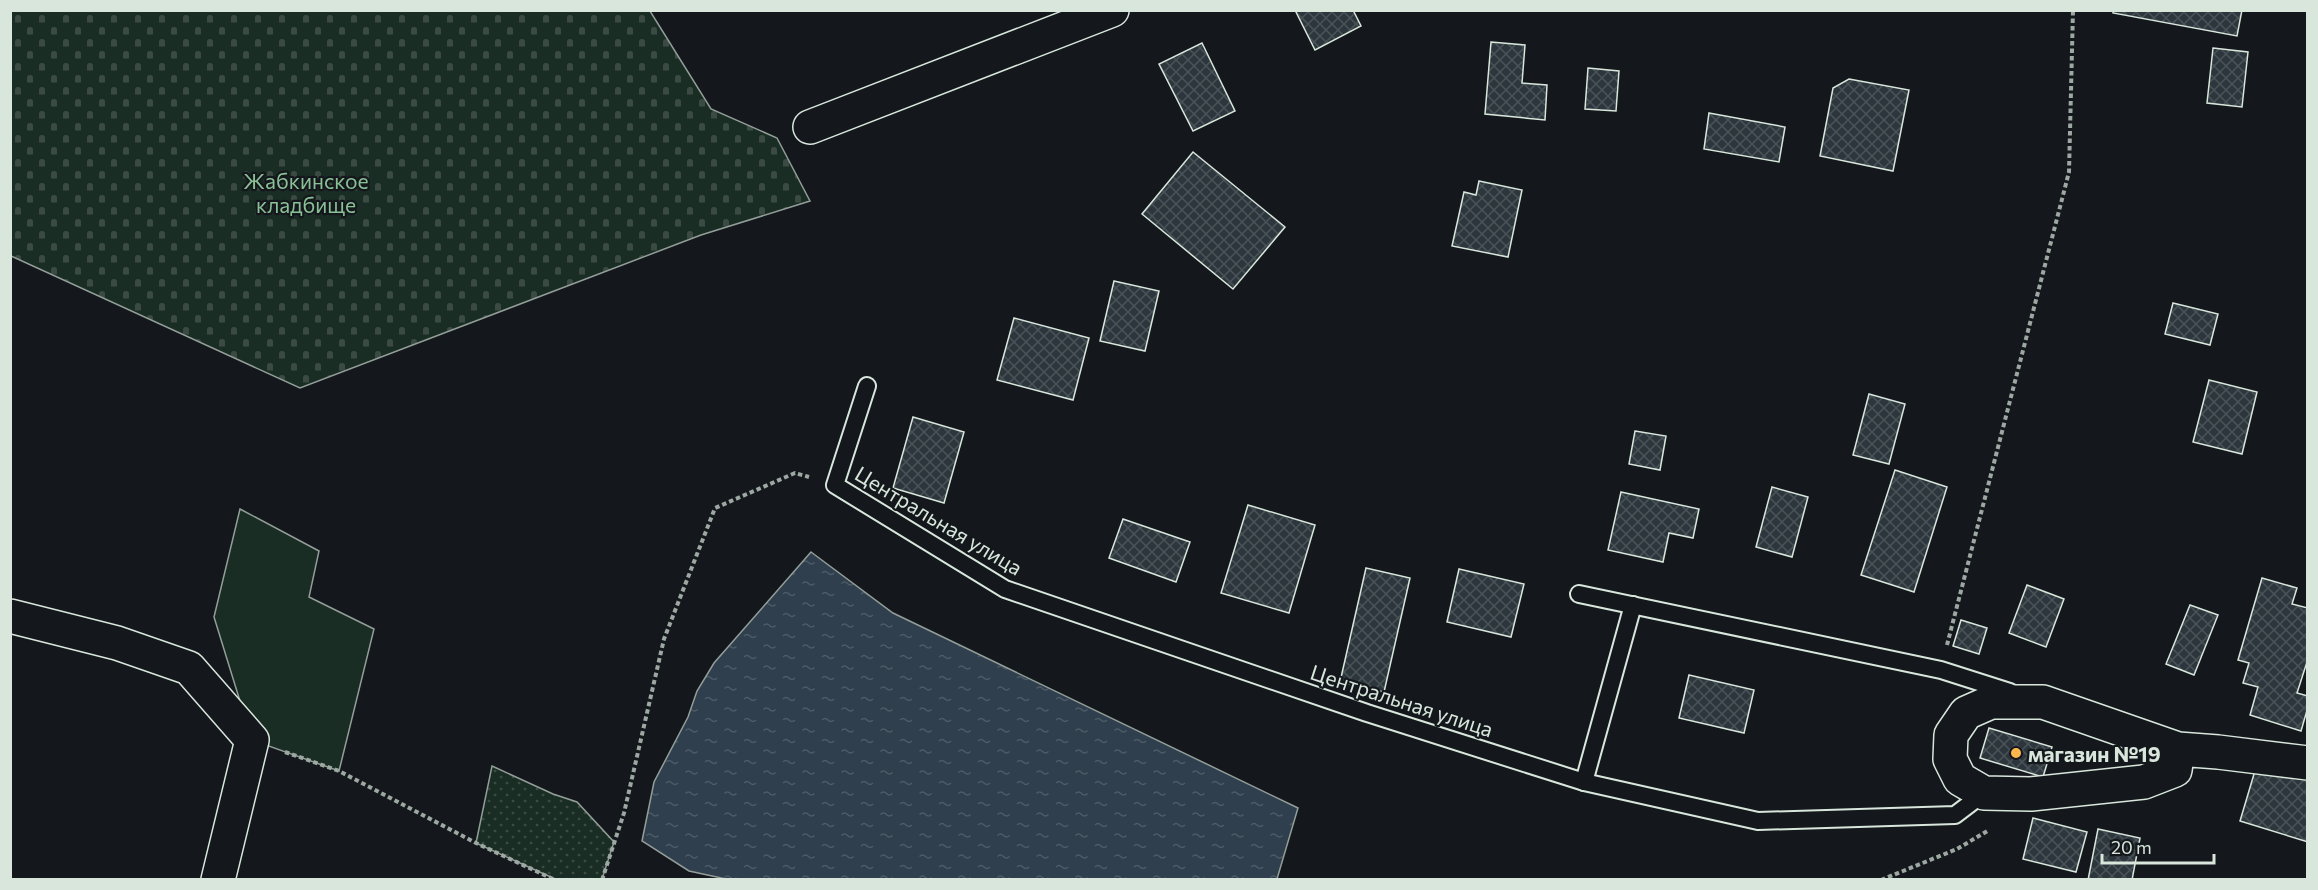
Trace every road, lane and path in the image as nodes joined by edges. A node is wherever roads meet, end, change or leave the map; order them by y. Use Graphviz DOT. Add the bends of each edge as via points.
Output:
graph roads {
  1 [pos="1112,10"];
  2 [pos="2073,10"];
  3 [pos="810,127"];
  4 [pos="867,386"];
  5 [pos="835,485"];
  6 [pos="1579,594"];
  7 [pos="1633,605"];
  8 [pos="10,616"];
  9 [pos="1941,670"];
  10 [pos="2043,702"];
  11 [pos="252,740"];
  12 [pos="2178,749"];
  13 [pos="2307,763"];
  14 [pos="1584,782"];
  15 [pos="1984,793"];
  16 [pos="218,879"];
  17 [pos="555,879"];
  18 [pos="602,879"];
  1 -- 3 [label="street"];
  2 -- 9 [label="path" via="2069,172"];
  4 -- 5 [label="lane"];
  5 -- 14 [label="lane, Центральная улица" via="1005,589 1367,713"];
  5 -- 18 [label="path" via="795,473 715,508 664,639 624,813"];
  6 -- 7 [label="lane"];
  7 -- 9 [label="lane"];
  7 -- 14 [label="lane"];
  8 -- 11 [label="street" via="117,643 189,668"];
  9 -- 10 [label="lane"];
  10 -- 12 [label="street"];
  10 -- 15 [label="street" via="1991,702 1966,713 1951,735 1950,759 1960,779"];
  11 -- 16 [label="street"];
  11 -- 17 [label="path" via="339,771 476,843"];
  12 -- 13 [label="street"];
  12 -- 15 [label="street" via="2175,770 2144,782 2031,794"];
  14 -- 15 [label="lane, Центральная улица" via="1758,821 1955,815"];
}
